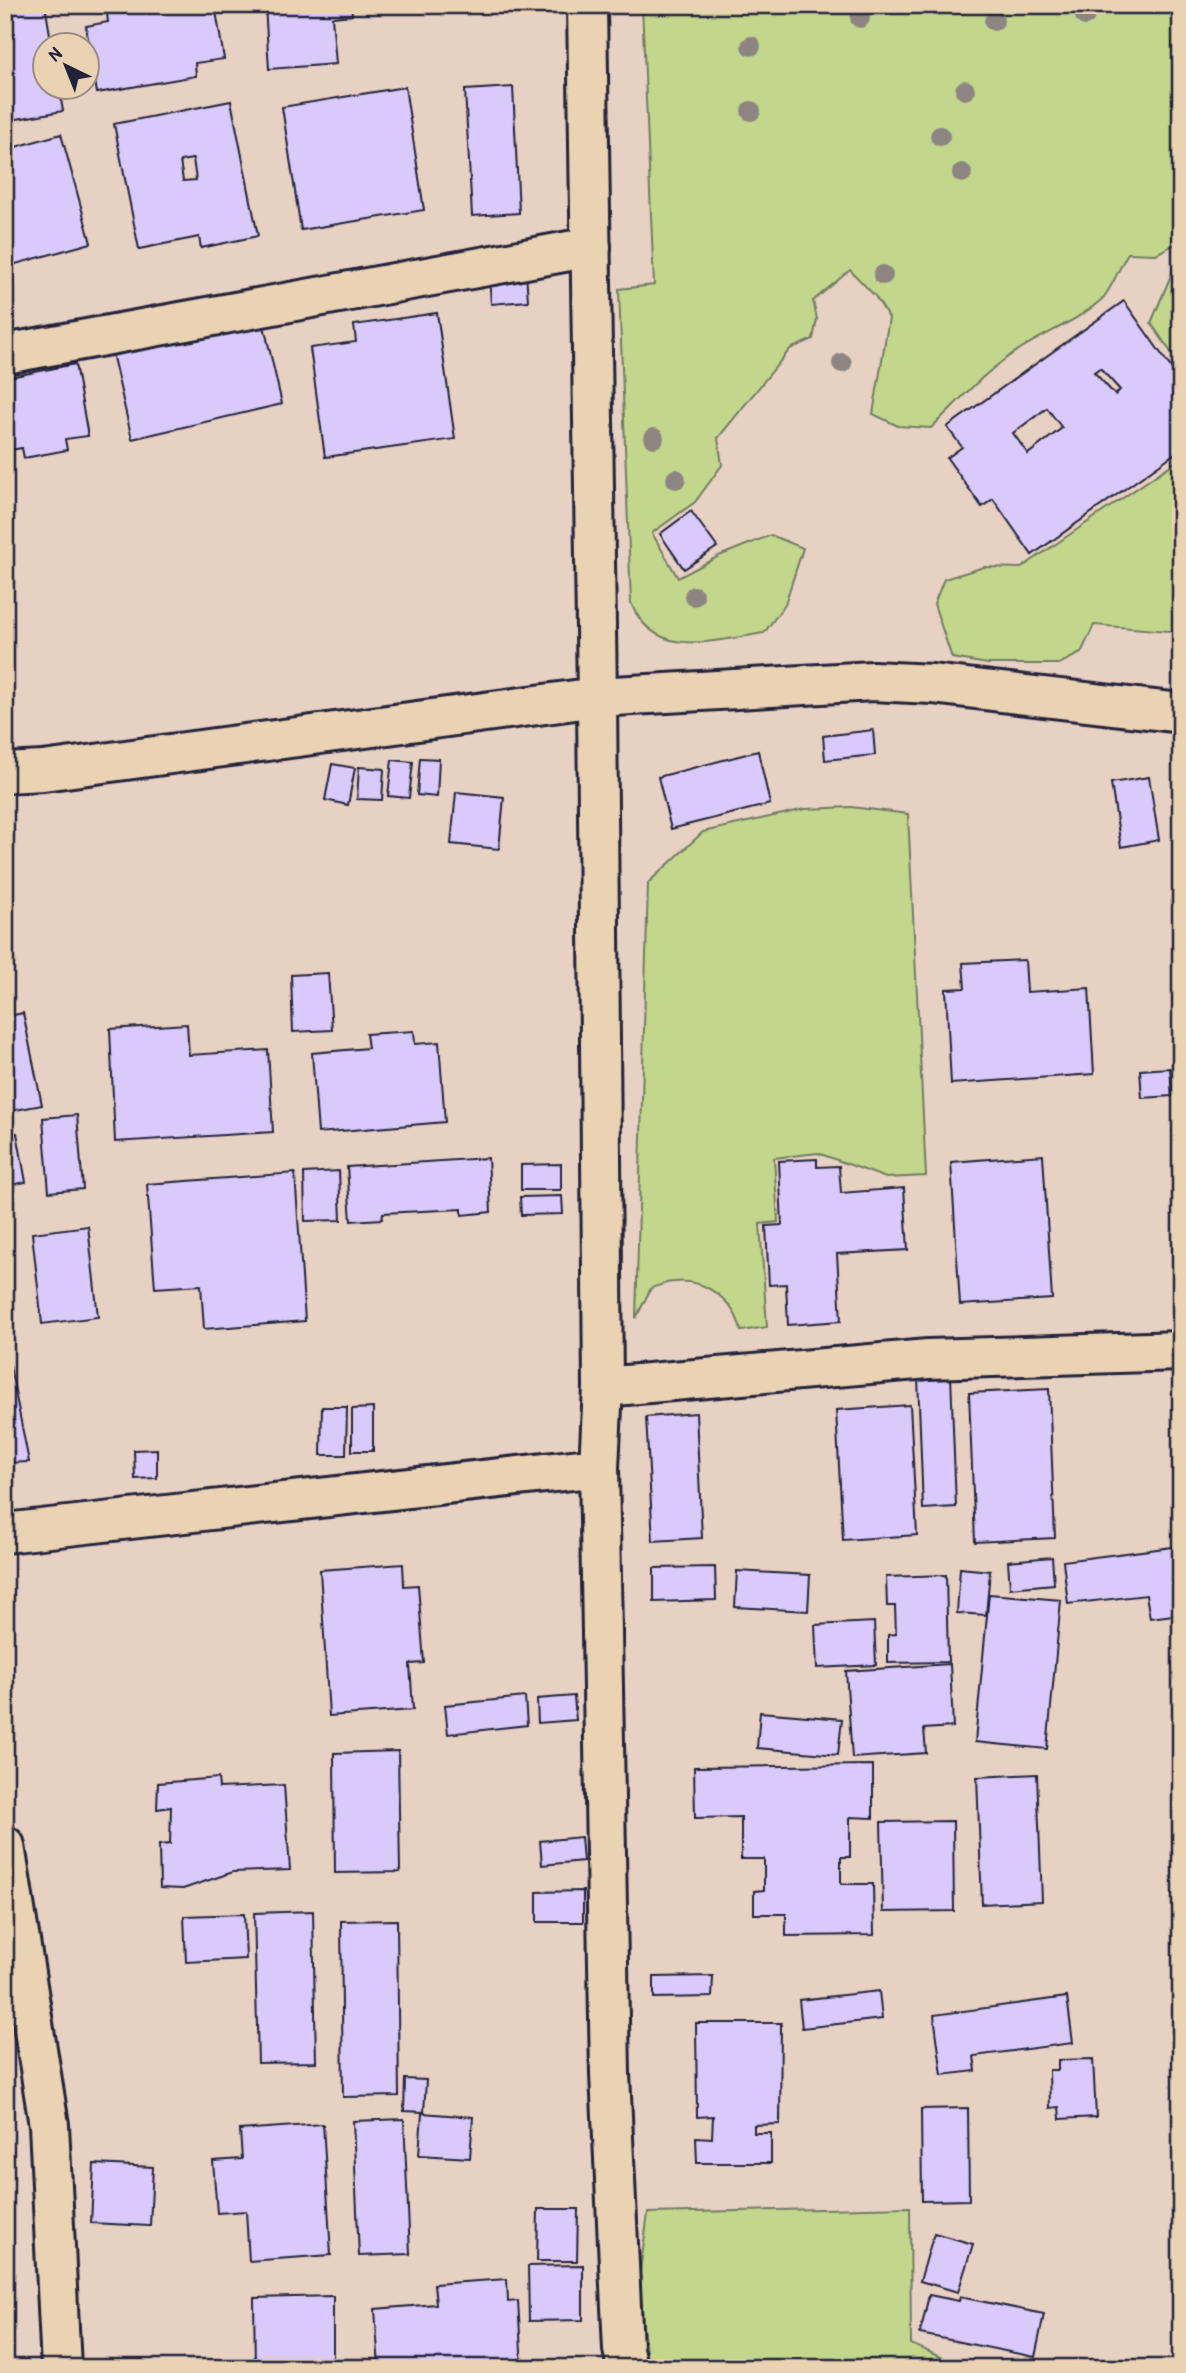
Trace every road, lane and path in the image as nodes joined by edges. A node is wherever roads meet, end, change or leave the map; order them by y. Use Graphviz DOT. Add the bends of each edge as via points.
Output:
graph roads {
  1 [pos="587,5"];
  2 [pos="591,247"];
  3 [pos="5,354"];
  4 [pos="597,697"];
  5 [pos="1181,713"];
  6 [pos="5,773"];
  7 [pos="1181,1351"];
  8 [pos="603,1387"];
  9 [pos="599,1467"];
  10 [pos="5,1533"];
  11 [pos="5,1846"];
  12 [pos="61,2368"];
  13 [pos="627,2368"];
  1 -- 2 [label="street"];
  2 -- 3 [label="street"];
  2 -- 4 [label="street"];
  4 -- 5 [label="street" via="873,681"];
  4 -- 6 [label="street"];
  4 -- 8 [label="street"];
  7 -- 8 [label="street" via="928,1359"];
  8 -- 9 [label="street"];
  9 -- 10 [label="street"];
  9 -- 13 [label="street" via="610,2074"];
  11 -- 12 [label="street" via="49,2125"];
}
